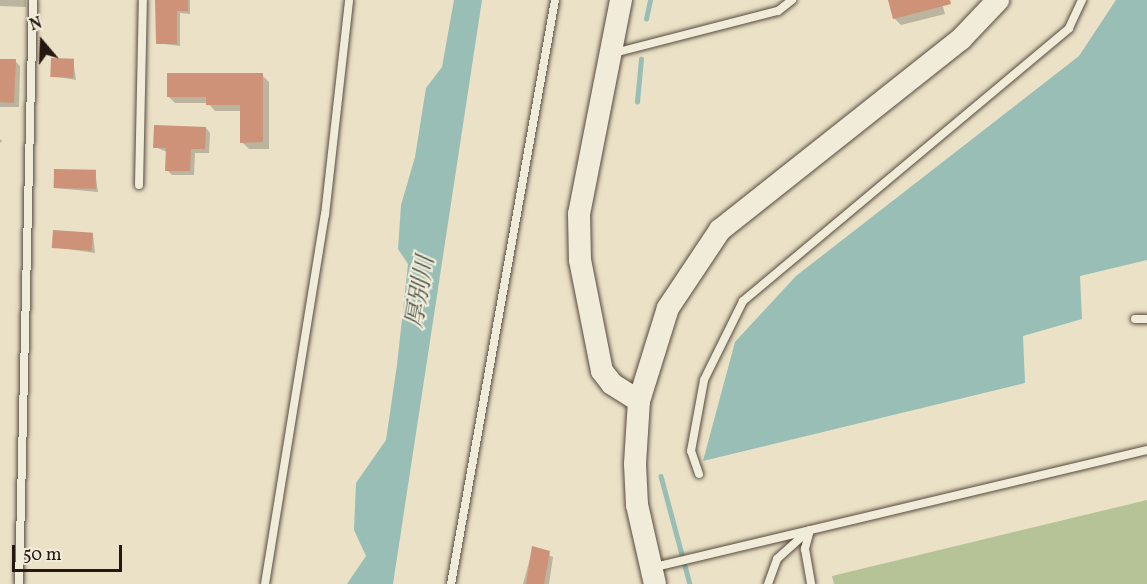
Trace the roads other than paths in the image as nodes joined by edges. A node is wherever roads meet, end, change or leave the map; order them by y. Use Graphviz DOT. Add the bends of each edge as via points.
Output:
graph roads {
  1 [pos="33,0"];
  2 [pos="143,0"];
  3 [pos="349,0"];
  4 [pos="555,0"];
  5 [pos="621,0"];
  6 [pos="792,0"];
  7 [pos="998,0"];
  8 [pos="1082,0"];
  9 [pos="610,54"];
  10 [pos="139,185"];
  11 [pos="1135,319"];
  12 [pos="1147,319"];
  13 [pos="639,401"];
  14 [pos="1147,445"];
  15 [pos="1147,450"];
  16 [pos="1137,451"];
  17 [pos="699,474"];
  18 [pos="810,529"];
  19 [pos="658,573"];
  20 [pos="19,584"];
  21 [pos="265,584"];
  22 [pos="451,584"];
  23 [pos="768,584"];
  24 [pos="811,584"];
  1 -- 20 [label="lane"];
  2 -- 10 [label="lane"];
  3 -- 21 [label="lane" via="325,215"];
  4 -- 22 [label="lane"];
  5 -- 9 [label="street"];
  6 -- 9 [label="lane" via="778,11"];
  7 -- 13 [label="street" via="961,39 720,230 668,308"];
  8 -- 17 [label="lane" via="1069,28 743,301 704,380 691,451"];
  9 -- 13 [label="street" via="579,214 580,260 602,371 612,384"];
  11 -- 12 [label="lane"];
  13 -- 19 [label="street" via="637,505"];
  14 -- 16 [label="lane"];
  15 -- 16 [label="lane"];
  16 -- 18 [label="lane"];
  18 -- 19 [label="lane"];
  18 -- 23 [label="lane" via="785,548"];
  18 -- 24 [label="lane" via="805,549"];
}
